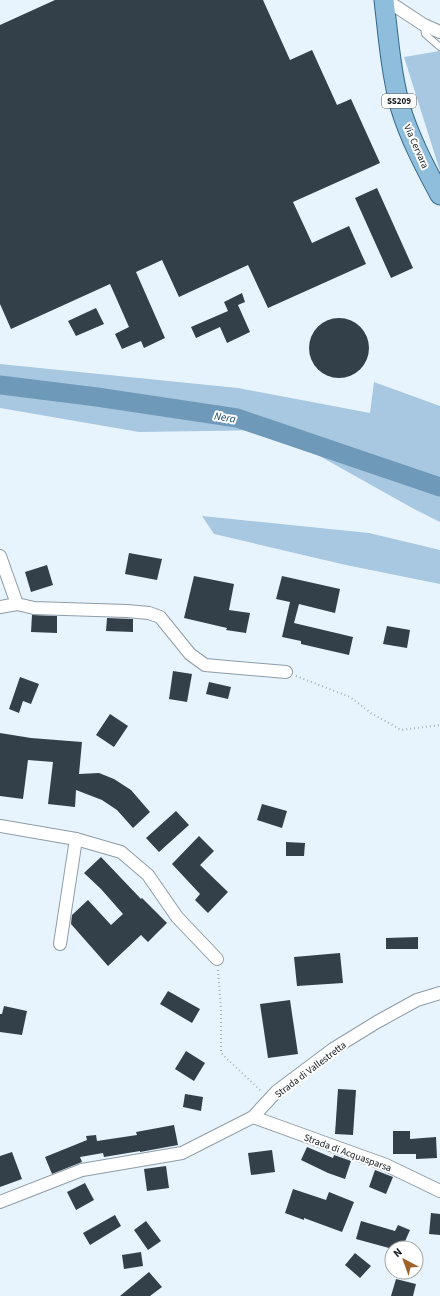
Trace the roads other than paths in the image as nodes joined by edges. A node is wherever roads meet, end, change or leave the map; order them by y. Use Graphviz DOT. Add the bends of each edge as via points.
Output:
graph roads {
  1 [pos="385,0"];
  2 [pos="424,25"];
  3 [pos="440,32"];
  4 [pos="440,47"];
  5 [pos="440,195"];
  6 [pos="0,556"];
  7 [pos="17,604"];
  8 [pos="0,607"];
  9 [pos="286,672"];
  10 [pos="0,826"];
  11 [pos="76,839"];
  12 [pos="60,944"];
  13 [pos="217,959"];
  14 [pos="440,993"];
  15 [pos="253,1117"];
  16 [pos="440,1191"];
  17 [pos="0,1202"];
  1 -- 2 [label="street"];
  1 -- 5 [label="main road, Via Cervara / SS209" via="390,50 400,106 415,146"];
  2 -- 3 [label="street"];
  2 -- 4 [label="lane" via="425,34"];
  6 -- 7 [label="street"];
  7 -- 8 [label="street"];
  7 -- 9 [label="street" via="34,608 149,613 160,616 190,654 205,665"];
  10 -- 11 [label="street"];
  11 -- 12 [label="street"];
  11 -- 13 [label="street" via="121,852 148,875 177,917"];
  14 -- 15 [label="street, Strada di Vallestretta" via="417,1000 333,1049 277,1091"];
  15 -- 16 [label="street, Strada di Acquasparsa" via="386,1165"];
  15 -- 17 [label="street, Strada di Vallestretta" via="182,1153 82,1170"];
}
